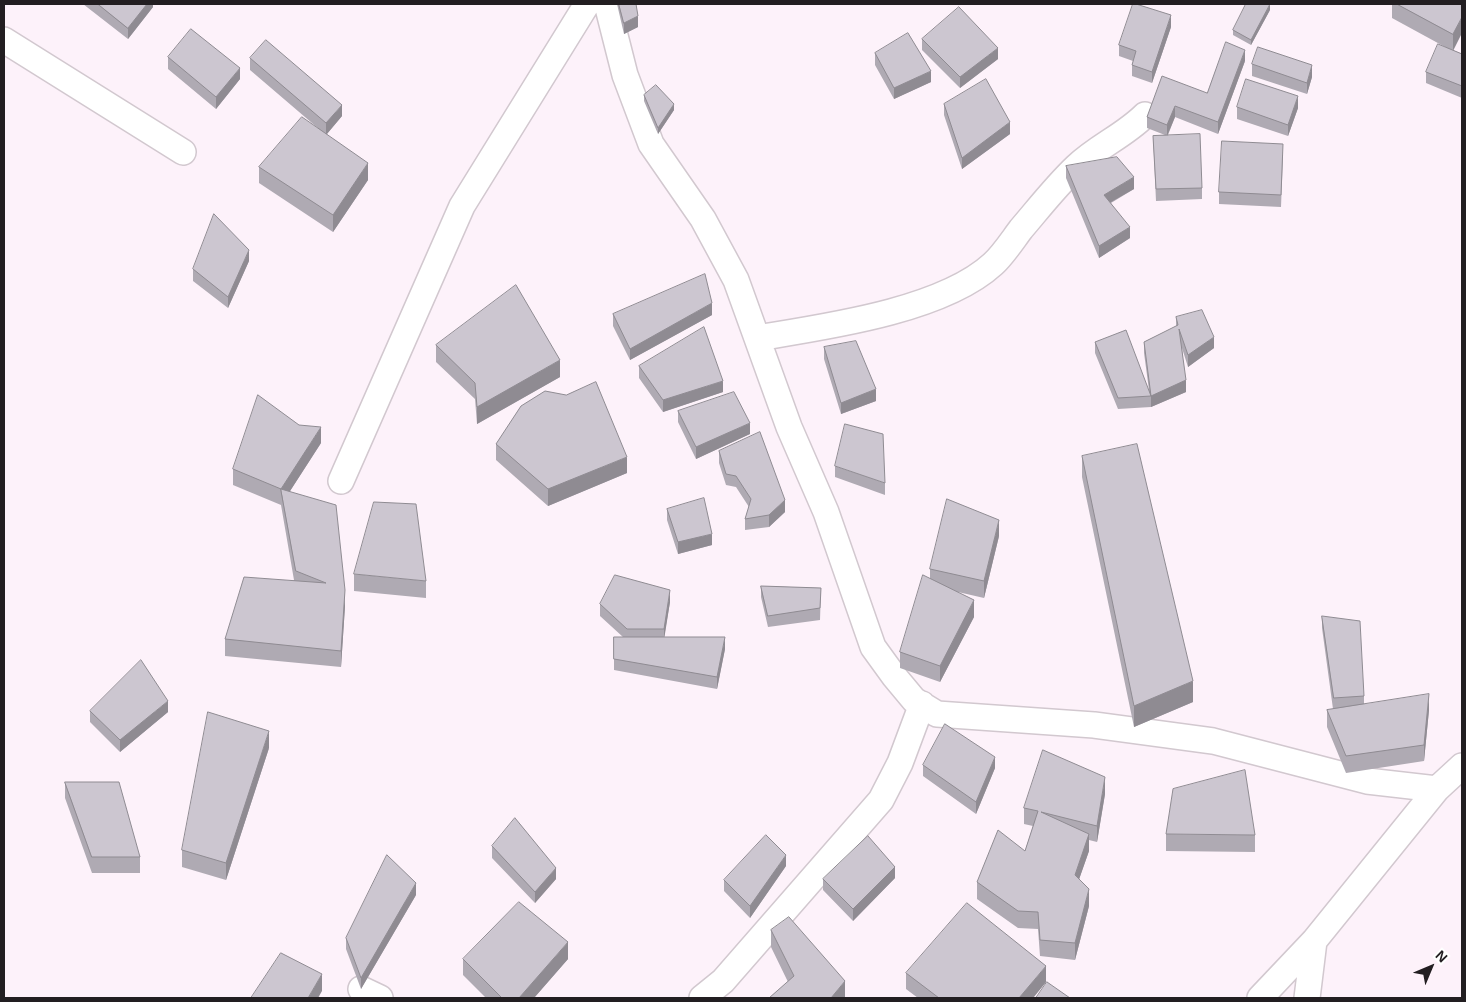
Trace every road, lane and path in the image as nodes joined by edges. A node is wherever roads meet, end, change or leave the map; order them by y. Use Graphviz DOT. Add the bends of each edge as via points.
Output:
graph roads {
  1 [pos="586,4"];
  2 [pos="607,4"];
  3 [pos="4,40"];
  4 [pos="1146,115"];
  5 [pos="183,152"];
  6 [pos="757,338"];
  7 [pos="342,481"];
  8 [pos="922,704"];
  9 [pos="1462,766"];
  10 [pos="1437,789"];
  11 [pos="1314,940"];
  12 [pos="726,989"];
  13 [pos="702,998"];
  14 [pos="1260,998"];
  15 [pos="1307,998"];
  1 -- 7 [label="street" via="462,206"];
  2 -- 6 [label="street" via="625,76 651,144 703,219 736,280"];
  3 -- 5 [label="street"];
  4 -- 6 [label="street" via="1130,131 1110,140 1078,166 1046,199 994,264 967,284 844,324"];
  6 -- 8 [label="street" via="789,428 826,512 873,646 914,700"];
  8 -- 10 [label="street" via="937,714 1094,725 1213,741 1367,781"];
  8 -- 12 [label="street" via="882,800"];
  9 -- 10 [label="street"];
  10 -- 11 [label="street"];
  11 -- 14 [label="street"];
  11 -- 15 [label="street"];
  12 -- 13 [label="street"];
}
